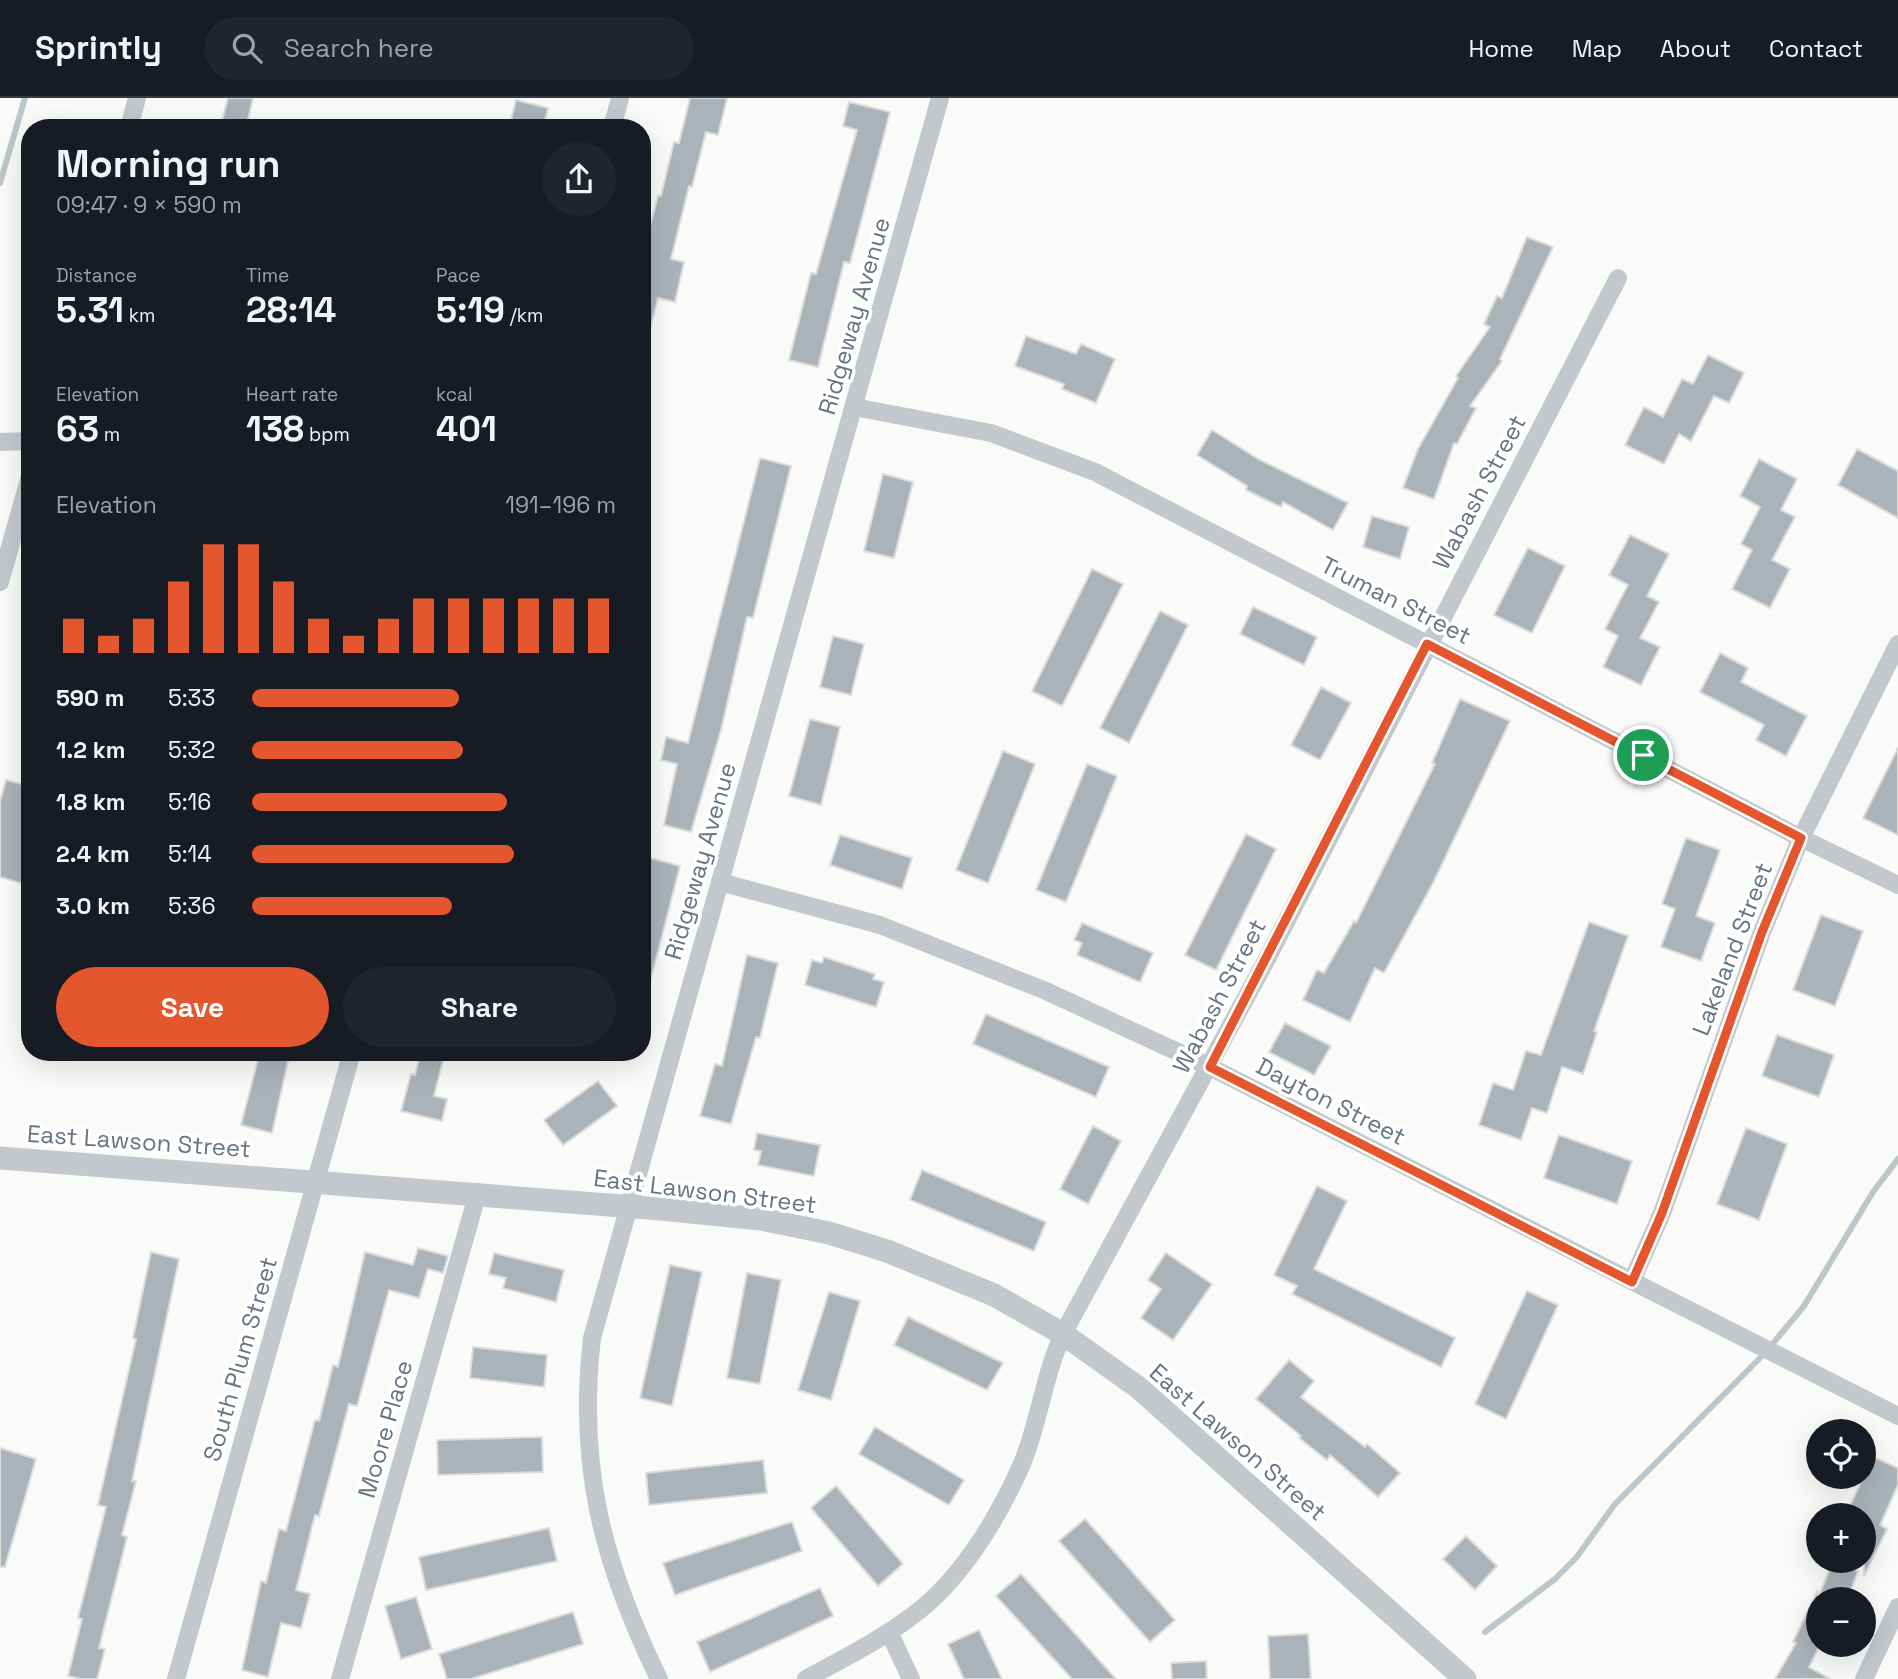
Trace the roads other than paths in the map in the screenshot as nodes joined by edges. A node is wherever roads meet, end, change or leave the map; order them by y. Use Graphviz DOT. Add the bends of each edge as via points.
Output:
graph roads {
  1 [pos="137,98"];
  2 [pos="620,98"];
  3 [pos="940,98"];
  4 [pos="131,119"];
  5 [pos="614,119"];
  6 [pos="1618,278"];
  7 [pos="854,407"];
  8 [pos="21,441"];
  9 [pos="0,442"];
  10 [pos="21,508"];
  11 [pos="0,582"];
  12 [pos="1427,644"];
  13 [pos="1898,644"];
  14 [pos="1801,838"];
  15 [pos="720,882"];
  16 [pos="1898,886"];
  17 [pos="349,1061"];
  18 [pos="1210,1067"];
  19 [pos="0,1158"];
  20 [pos="316,1181"];
  21 [pos="478,1192"];
  22 [pos="627,1206"];
  23 [pos="1632,1282"];
  24 [pos="1063,1334"];
  25 [pos="1898,1416"];
  26 [pos="1898,1607"];
  27 [pos="889,1632"];
  28 [pos="176,1679"];
  29 [pos="340,1679"];
  30 [pos="659,1679"];
  31 [pos="806,1679"];
  32 [pos="911,1679"];
  33 [pos="1465,1679"];
  34 [pos="1864,1679"];
  1 -- 4 [label="street"];
  2 -- 5 [label="street"];
  3 -- 7 [label="street, Ridgeway Avenue"];
  6 -- 12 [label="street, Wabash Street"];
  7 -- 12 [label="street, Truman Street" via="991,433 1066,459"];
  7 -- 15 [label="street, Ridgeway Avenue"];
  8 -- 9 [label="street"];
  10 -- 11 [label="street"];
  12 -- 14 [label="street, Truman Street"];
  12 -- 18 [label="street, Wabash Street"];
  13 -- 14 [label="street, Lakeland Street"];
  14 -- 16 [label="street, Truman Street"];
  14 -- 23 [label="street, Lakeland Street"];
  15 -- 18 [label="street, Dayton Street" via="880,925 946,949"];
  15 -- 22 [label="street, Ridgeway Avenue"];
  17 -- 20 [label="street, South Plum Street"];
  18 -- 23 [label="street, Dayton Street"];
  18 -- 24 [label="street, Wabash Street"];
  19 -- 20 [label="street, East Lawson Street"];
  20 -- 21 [label="street, East Lawson Street"];
  20 -- 28 [label="street, South Plum Street"];
  21 -- 22 [label="street, East Lawson Street"];
  21 -- 29 [label="street, Moore Place"];
  22 -- 24 [label="street, East Lawson Street" via="761,1219 829,1233 940,1271"];
  22 -- 30 [label="street, Ridgeway Avenue" via="592,1338 587,1437 593,1493 611,1563 629,1618"];
  23 -- 25 [label="street, Dayton Street"];
  24 -- 27 [label="street, Wabash Street" via="1051,1360 1022,1464 990,1526 935,1597"];
  24 -- 33 [label="street, East Lawson Street" via="1139,1388"];
  26 -- 34 [label="street"];
  27 -- 31 [label="street, Wabash Street"];
  27 -- 32 [label="street"];
}
